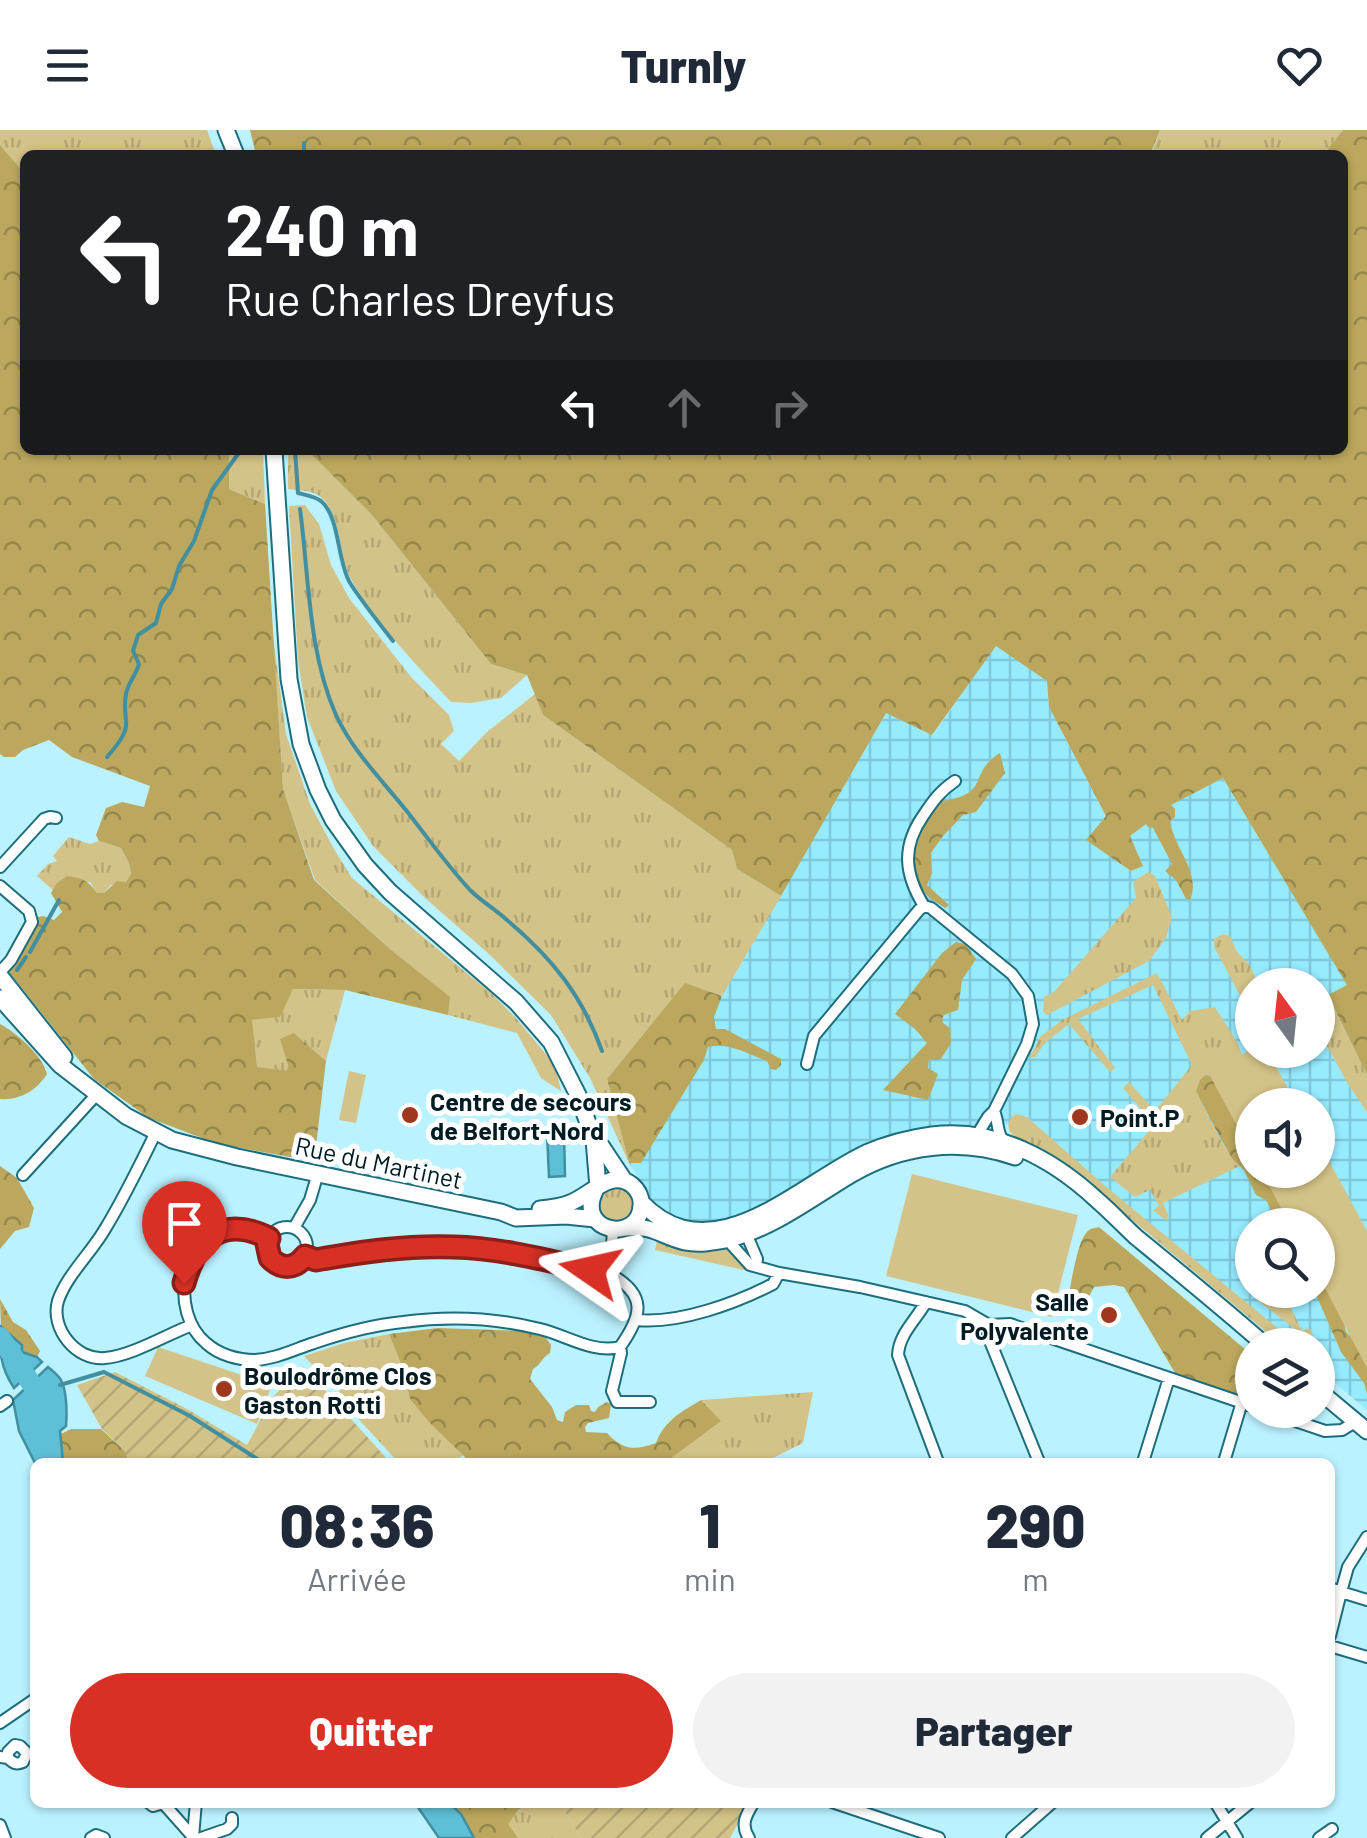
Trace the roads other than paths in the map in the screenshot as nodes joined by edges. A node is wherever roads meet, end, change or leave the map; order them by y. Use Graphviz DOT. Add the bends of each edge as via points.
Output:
graph roads {
  1 [pos="274,455"];
  2 [pos="955,781"];
  3 [pos="56,818"];
  4 [pos="0,867"];
  5 [pos="0,886"];
  6 [pos="924,906"];
  7 [pos="16,949"];
  8 [pos="0,957"];
  9 [pos="0,974"];
  10 [pos="0,998"];
  11 [pos="807,1064"];
  12 [pos="90,1089"];
  13 [pos="994,1111"];
  14 [pos="156,1132"];
  15 [pos="992,1137"];
  16 [pos="594,1140"];
  17 [pos="878,1160"];
  18 [pos="318,1173"];
  19 [pos="23,1175"];
  20 [pos="624,1180"];
  21 [pos="597,1189"];
  22 [pos="642,1202"];
  23 [pos="501,1212"];
  24 [pos="595,1219"];
  25 [pos="1116,1219"];
  26 [pos="294,1228"];
  27 [pos="620,1229"];
  28 [pos="740,1234"];
  29 [pos="269,1238"];
  30 [pos="305,1256"];
  31 [pos="756,1266"];
  32 [pos="779,1273"];
  33 [pos="610,1274"];
  34 [pos="926,1302"];
  35 [pos="638,1320"];
  36 [pos="192,1325"];
  37 [pos="989,1325"];
  38 [pos="1246,1328"];
  39 [pos="620,1347"];
  40 [pos="1169,1378"];
  41 [pos="1235,1400"];
  42 [pos="650,1402"];
  43 [pos="1335,1405"];
  44 [pos="1361,1427"];
  45 [pos="1237,1428"];
  46 [pos="1316,1428"];
  47 [pos="937,1458"];
  48 [pos="1037,1458"];
  49 [pos="1144,1458"];
  50 [pos="1226,1458"];
  51 [pos="1367,1537"];
  52 [pos="1336,1590"];
  53 [pos="1367,1600"];
  54 [pos="1335,1648"];
  55 [pos="1367,1658"];
  56 [pos="30,1702"];
  57 [pos="0,1723"];
  58 [pos="168,1808"];
  59 [pos="196,1808"];
  60 [pos="751,1808"];
  61 [pos="849,1808"];
  62 [pos="876,1808"];
  63 [pos="1047,1808"];
  64 [pos="1218,1808"];
  65 [pos="1243,1808"];
  66 [pos="871,1816"];
  67 [pos="232,1818"];
  68 [pos="1226,1822"];
  69 [pos="0,1825"];
  70 [pos="1332,1829"];
  71 [pos="4,1838"];
  72 [pos="92,1838"];
  73 [pos="104,1838"];
  74 [pos="196,1838"];
  75 [pos="749,1838"];
  76 [pos="939,1838"];
  77 [pos="1012,1838"];
  78 [pos="1208,1838"];
  79 [pos="1237,1838"];
  80 [pos="1319,1838"];
  1 -- 16 [label="main road" via="289,679 318,790 365,866 543,1032"];
  2 -- 6 [label="street" via="939,792 908,848 910,878"];
  3 -- 4 [label="street" via="44,819"];
  5 -- 7 [label="street" via="32,916"];
  6 -- 11 [label="street" via="814,1036"];
  6 -- 13 [label="street" via="1012,974 1028,996 1033,1024"];
  7 -- 8 [label="street"];
  7 -- 9 [label="street"];
  9 -- 12 [label="main road"];
  10 -- 12 [label="main road"];
  12 -- 14 [label="main road, Rue du Martinet"];
  12 -- 19 [label="street"];
  13 -- 15 [label="street"];
  13 -- 15 [label="street" via="988,1117"];
  14 -- 18 [label="main road, Rue du Martinet"];
  14 -- 36 [label="street" via="104,1231 62,1292 57,1318 68,1342 96,1359"];
  15 -- 17 [label="street" via="917,1143"];
  15 -- 25 [label="main road" via="1054,1166"];
  15 -- 28 [label="main road" via="937,1134 892,1143 754,1218"];
  16 -- 20 [label="main road"];
  16 -- 21 [label="main road"];
  17 -- 25 [label="main road" via="937,1146 996,1151 1048,1172"];
  17 -- 28 [label="main road"];
  18 -- 23 [label="main road, Rue du Martinet"];
  18 -- 26 [label="street"];
  20 -- 21 [label="main road"];
  20 -- 22 [label="main road"];
  21 -- 23 [label="main road" via="555,1207"];
  21 -- 24 [label="main road" via="590,1202"];
  22 -- 27 [label="main road" via="638,1218"];
  22 -- 28 [label="main road" via="680,1227"];
  23 -- 24 [label="main road, Rue du Martinet"];
  24 -- 27 [label="main road"];
  25 -- 38 [label="main road"];
  26 -- 29 [label="street" via="277,1229"];
  26 -- 30 [label="street" via="307,1242"];
  27 -- 28 [label="main road" via="650,1228 696,1243"];
  27 -- 33 [label="street"];
  28 -- 31 [label="street"];
  28 -- 31 [label="street" via="742,1258"];
  29 -- 30 [label="street" via="275,1263 288,1267"];
  29 -- 36 [label="street" via="233,1228 200,1247 183,1287"];
  30 -- 33 [label="street" via="454,1246"];
  31 -- 32 [label="street"];
  32 -- 34 [label="street"];
  32 -- 35 [label="street" via="773,1284 722,1305"];
  33 -- 35 [label="street" via="632,1293"];
  34 -- 37 [label="street"];
  34 -- 47 [label="street" via="898,1355"];
  35 -- 39 [label="street"];
  36 -- 39 [label="street" via="210,1347 250,1360 365,1328 428,1320 502,1322 603,1349"];
  37 -- 40 [label="street" via="1010,1324"];
  37 -- 48 [label="street"];
  39 -- 42 [label="street" via="613,1398"];
  40 -- 41 [label="street"];
  40 -- 49 [label="street"];
  43 -- 44 [label="main road"];
  44 -- 46 [label="street"];
  45 -- 50 [label="street"];
  51 -- 52 [label="street"];
  52 -- 53 [label="street"];
  54 -- 55 [label="street"];
  56 -- 57 [label="street"];
  58 -- 74 [label="street"];
  59 -- 74 [label="street"];
  60 -- 75 [label="street" via="744,1822"];
  61 -- 66 [label="street"];
  62 -- 66 [label="street"];
  63 -- 77 [label="street"];
  64 -- 68 [label="street"];
  65 -- 68 [label="street"];
  66 -- 76 [label="street"];
  67 -- 74 [label="street" via="228,1829"];
  68 -- 78 [label="street"];
  68 -- 79 [label="street"];
  69 -- 71 [label="street"];
  70 -- 80 [label="street"];
  72 -- 73 [label="street"];
}
